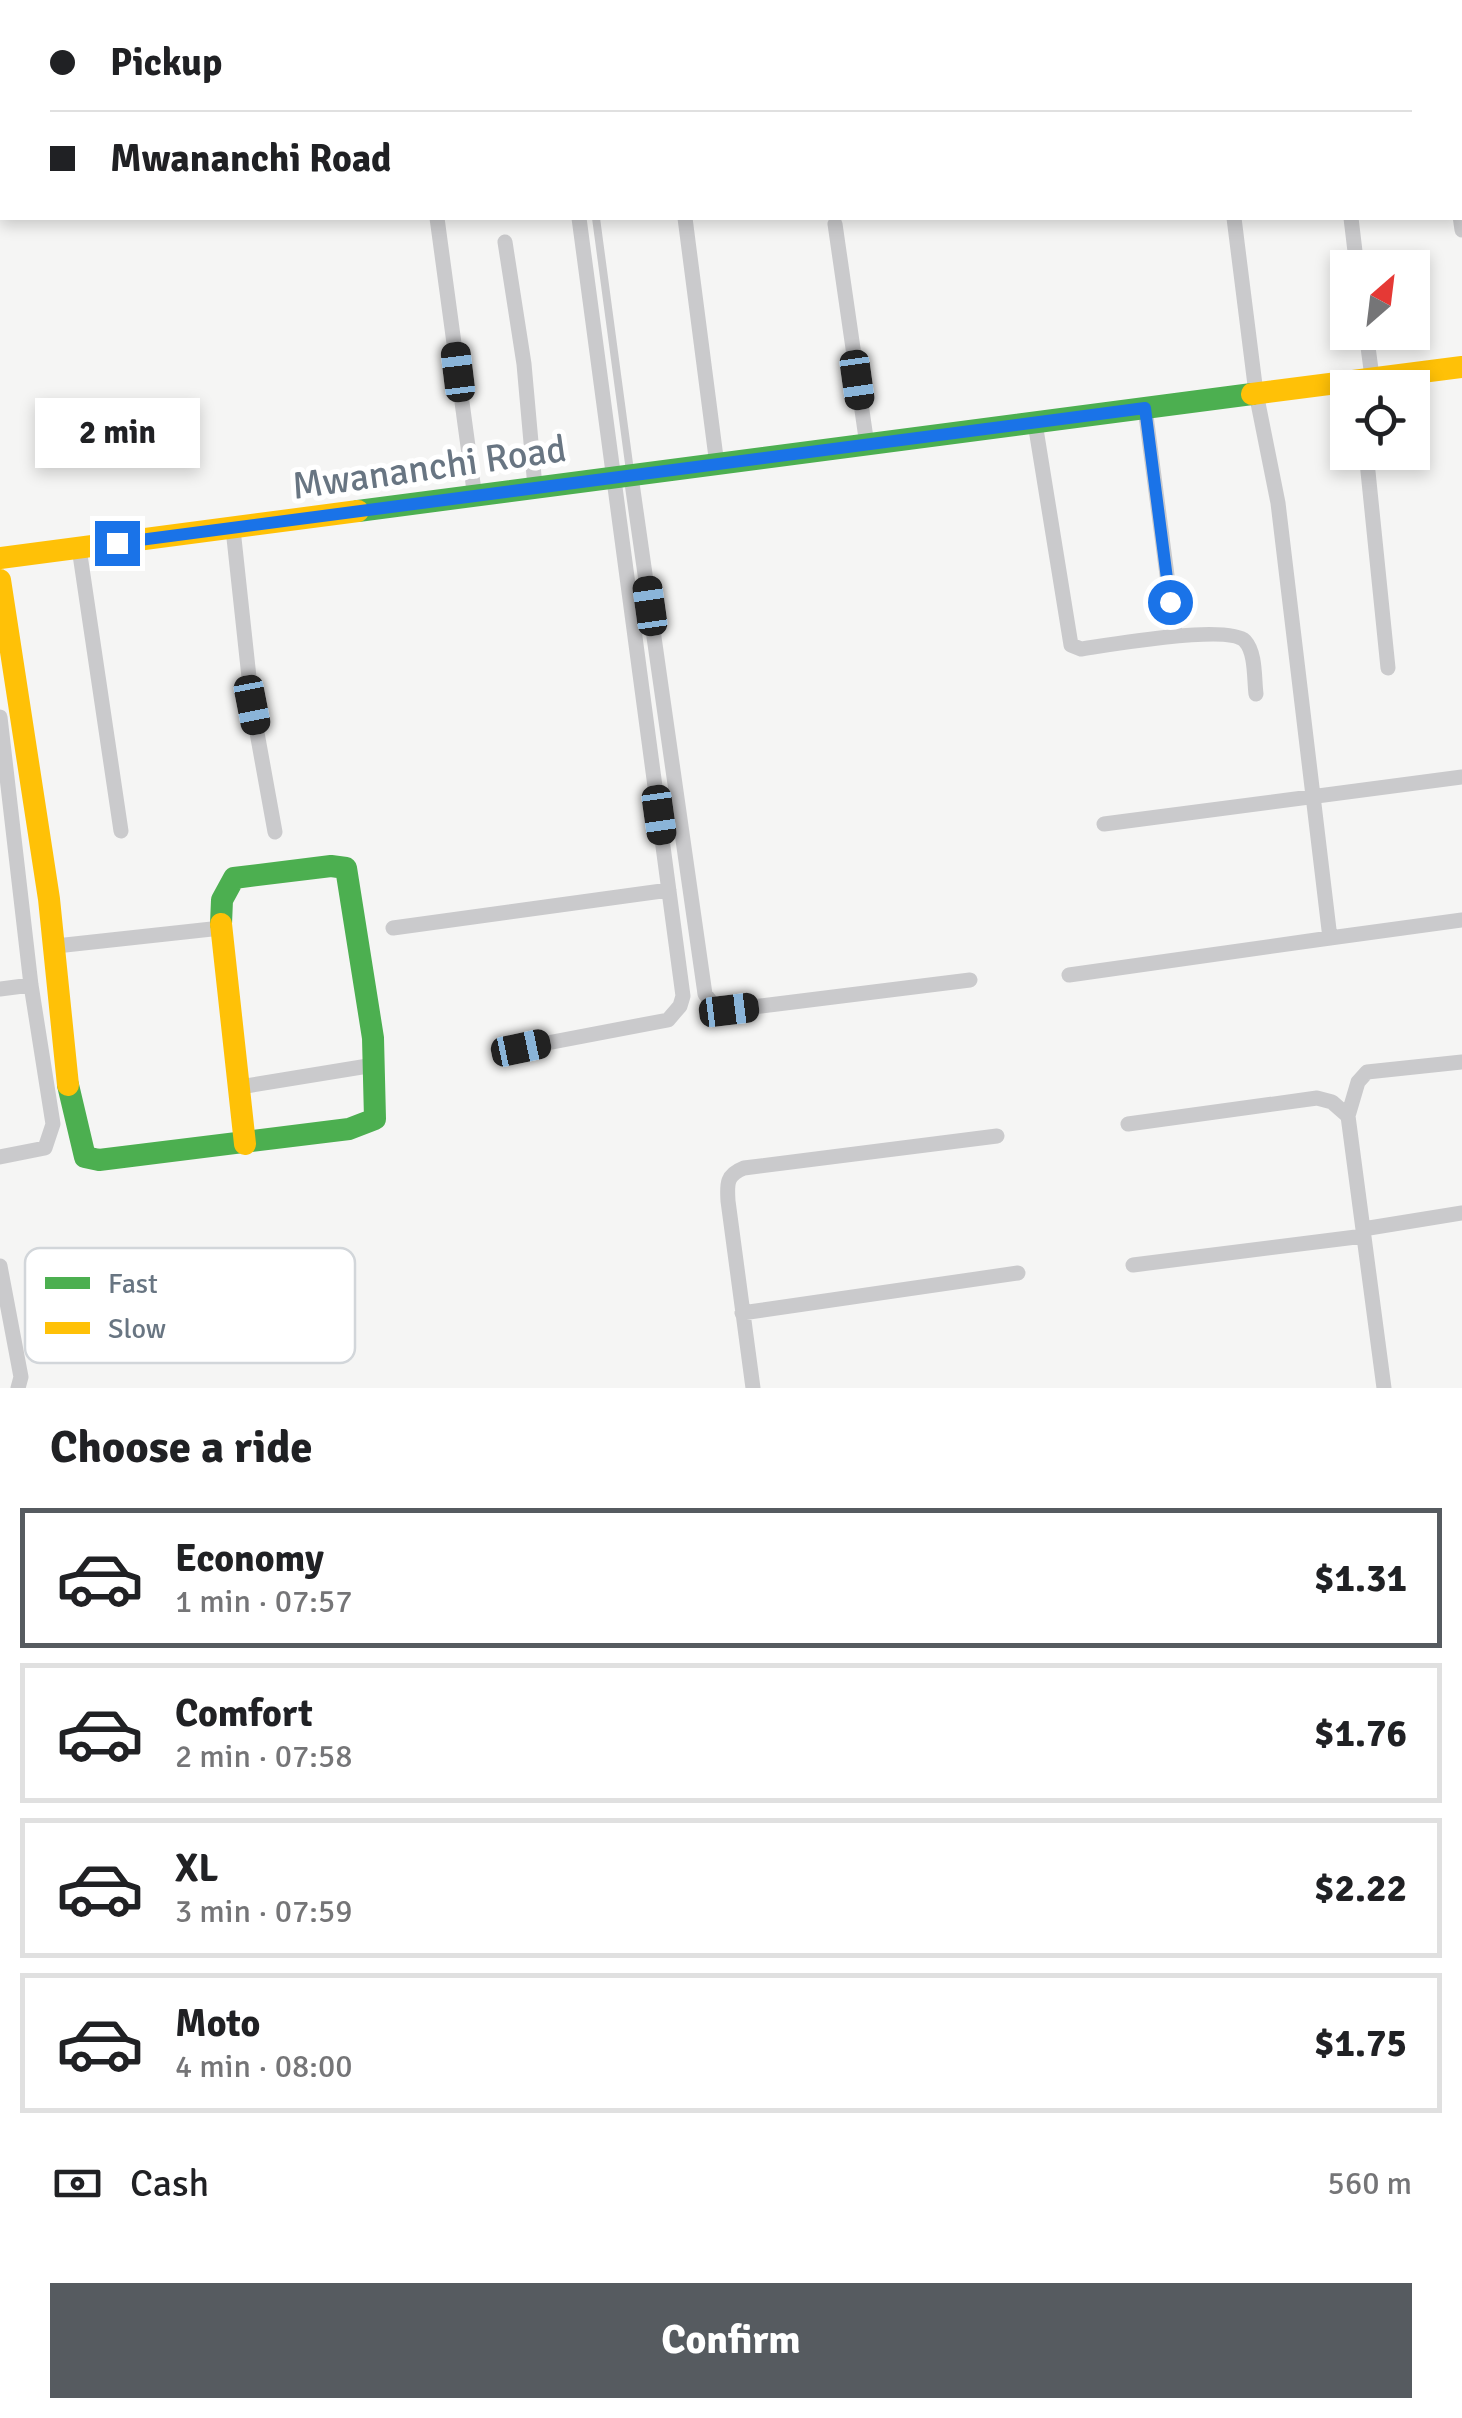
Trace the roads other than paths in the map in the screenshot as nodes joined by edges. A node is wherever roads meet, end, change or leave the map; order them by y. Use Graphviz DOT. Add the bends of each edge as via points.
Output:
graph roads {
  1 [pos="437,220"];
  2 [pos="579,220"];
  3 [pos="596,220"];
  4 [pos="685,220"];
  5 [pos="1234,220"];
  6 [pos="1352,220"];
  7 [pos="836,224"];
  8 [pos="505,242"];
  9 [pos="1356,250"];
  10 [pos="1462,366"];
  11 [pos="1430,371"];
  12 [pos="1330,385"];
  13 [pos="1256,393"];
  14 [pos="1145,408"];
  15 [pos="1035,423"];
  16 [pos="867,445"];
  17 [pos="717,465"];
  18 [pos="1368,470"];
  19 [pos="622,477"];
  20 [pos="535,487"];
  21 [pos="475,498"];
  22 [pos="232,528"];
  23 [pos="79,548"];
  24 [pos="0,558"];
  25 [pos="0,580"];
  26 [pos="1175,636"];
  27 [pos="1388,668"];
  28 [pos="1256,694"];
  29 [pos="0,717"];
  30 [pos="1462,777"];
  31 [pos="1314,795"];
  32 [pos="1104,824"];
  33 [pos="120,831"];
  34 [pos="275,832"];
  35 [pos="669,890"];
  36 [pos="1462,920"];
  37 [pos="221,928"];
  38 [pos="393,928"];
  39 [pos="1330,938"];
  40 [pos="56,946"];
  41 [pos="1068,975"];
  42 [pos="970,980"];
  43 [pos="32,985"];
  44 [pos="0,989"];
  45 [pos="521,1048"];
  46 [pos="1462,1062"];
  47 [pos="374,1065"];
  48 [pos="240,1087"];
  49 [pos="1348,1116"];
  50 [pos="1128,1124"];
  51 [pos="996,1136"];
  52 [pos="245,1144"];
  53 [pos="0,1156"];
  54 [pos="1462,1213"];
  55 [pos="1364,1232"];
  56 [pos="1133,1265"];
  57 [pos="0,1266"];
  58 [pos="1018,1273"];
  59 [pos="742,1313"];
  60 [pos="18,1388"];
  61 [pos="753,1388"];
  62 [pos="1384,1388"];
  1 -- 21 [label="street"];
  2 -- 19 [label="street"];
  3 -- 19 [label="lane"];
  4 -- 17 [label="street"];
  5 -- 13 [label="street"];
  6 -- 9 [label="street"];
  7 -- 16 [label="street"];
  8 -- 20 [label="street"];
  10 -- 11 [label="street, Mwananchi Road"];
  12 -- 13 [label="street, Mwananchi Road"];
  13 -- 14 [label="street, Mwananchi Road"];
  13 -- 31 [label="street" via="1278,503"];
  14 -- 15 [label="street, Mwananchi Road"];
  14 -- 26 [label="street"];
  15 -- 16 [label="street, Mwananchi Road"];
  15 -- 26 [label="street" via="1071,645"];
  16 -- 17 [label="street, Mwananchi Road"];
  17 -- 19 [label="street, Mwananchi Road"];
  18 -- 27 [label="street"];
  19 -- 20 [label="street, Mwananchi Road"];
  19 -- 35 [label="street"];
  19 -- 42 [label="street" via="705,994 729,1010"];
  20 -- 21 [label="street, Mwananchi Road"];
  21 -- 22 [label="street, Mwananchi Road"];
  22 -- 23 [label="street, Mwananchi Road"];
  22 -- 34 [label="street"];
  23 -- 24 [label="street, Mwananchi Road"];
  23 -- 33 [label="street"];
  25 -- 40 [label="street"];
  26 -- 28 [label="street" via="1239,637 1250,650"];
  29 -- 43 [label="street"];
  30 -- 31 [label="street"];
  31 -- 32 [label="street"];
  31 -- 39 [label="street"];
  35 -- 38 [label="street"];
  35 -- 45 [label="street" via="683,996 676,1012 668,1020"];
  36 -- 39 [label="street"];
  37 -- 40 [label="street"];
  37 -- 47 [label="street" via="222,900 234,878 346,868"];
  37 -- 48 [label="street"];
  39 -- 41 [label="street"];
  40 -- 52 [label="street" via="72,1106 85,1157"];
  43 -- 44 [label="street"];
  43 -- 53 [label="street" via="52,1136 45,1148"];
  46 -- 49 [label="street" via="1367,1072"];
  47 -- 48 [label="street"];
  47 -- 52 [label="street" via="374,1120"];
  48 -- 52 [label="street"];
  49 -- 50 [label="street" via="1318,1098"];
  49 -- 55 [label="street"];
  51 -- 59 [label="street" via="732,1173 728,1201"];
  54 -- 55 [label="street"];
  55 -- 56 [label="street"];
  55 -- 62 [label="street"];
  57 -- 60 [label="street" via="22,1377"];
  58 -- 59 [label="street"];
  59 -- 61 [label="street"];
}
